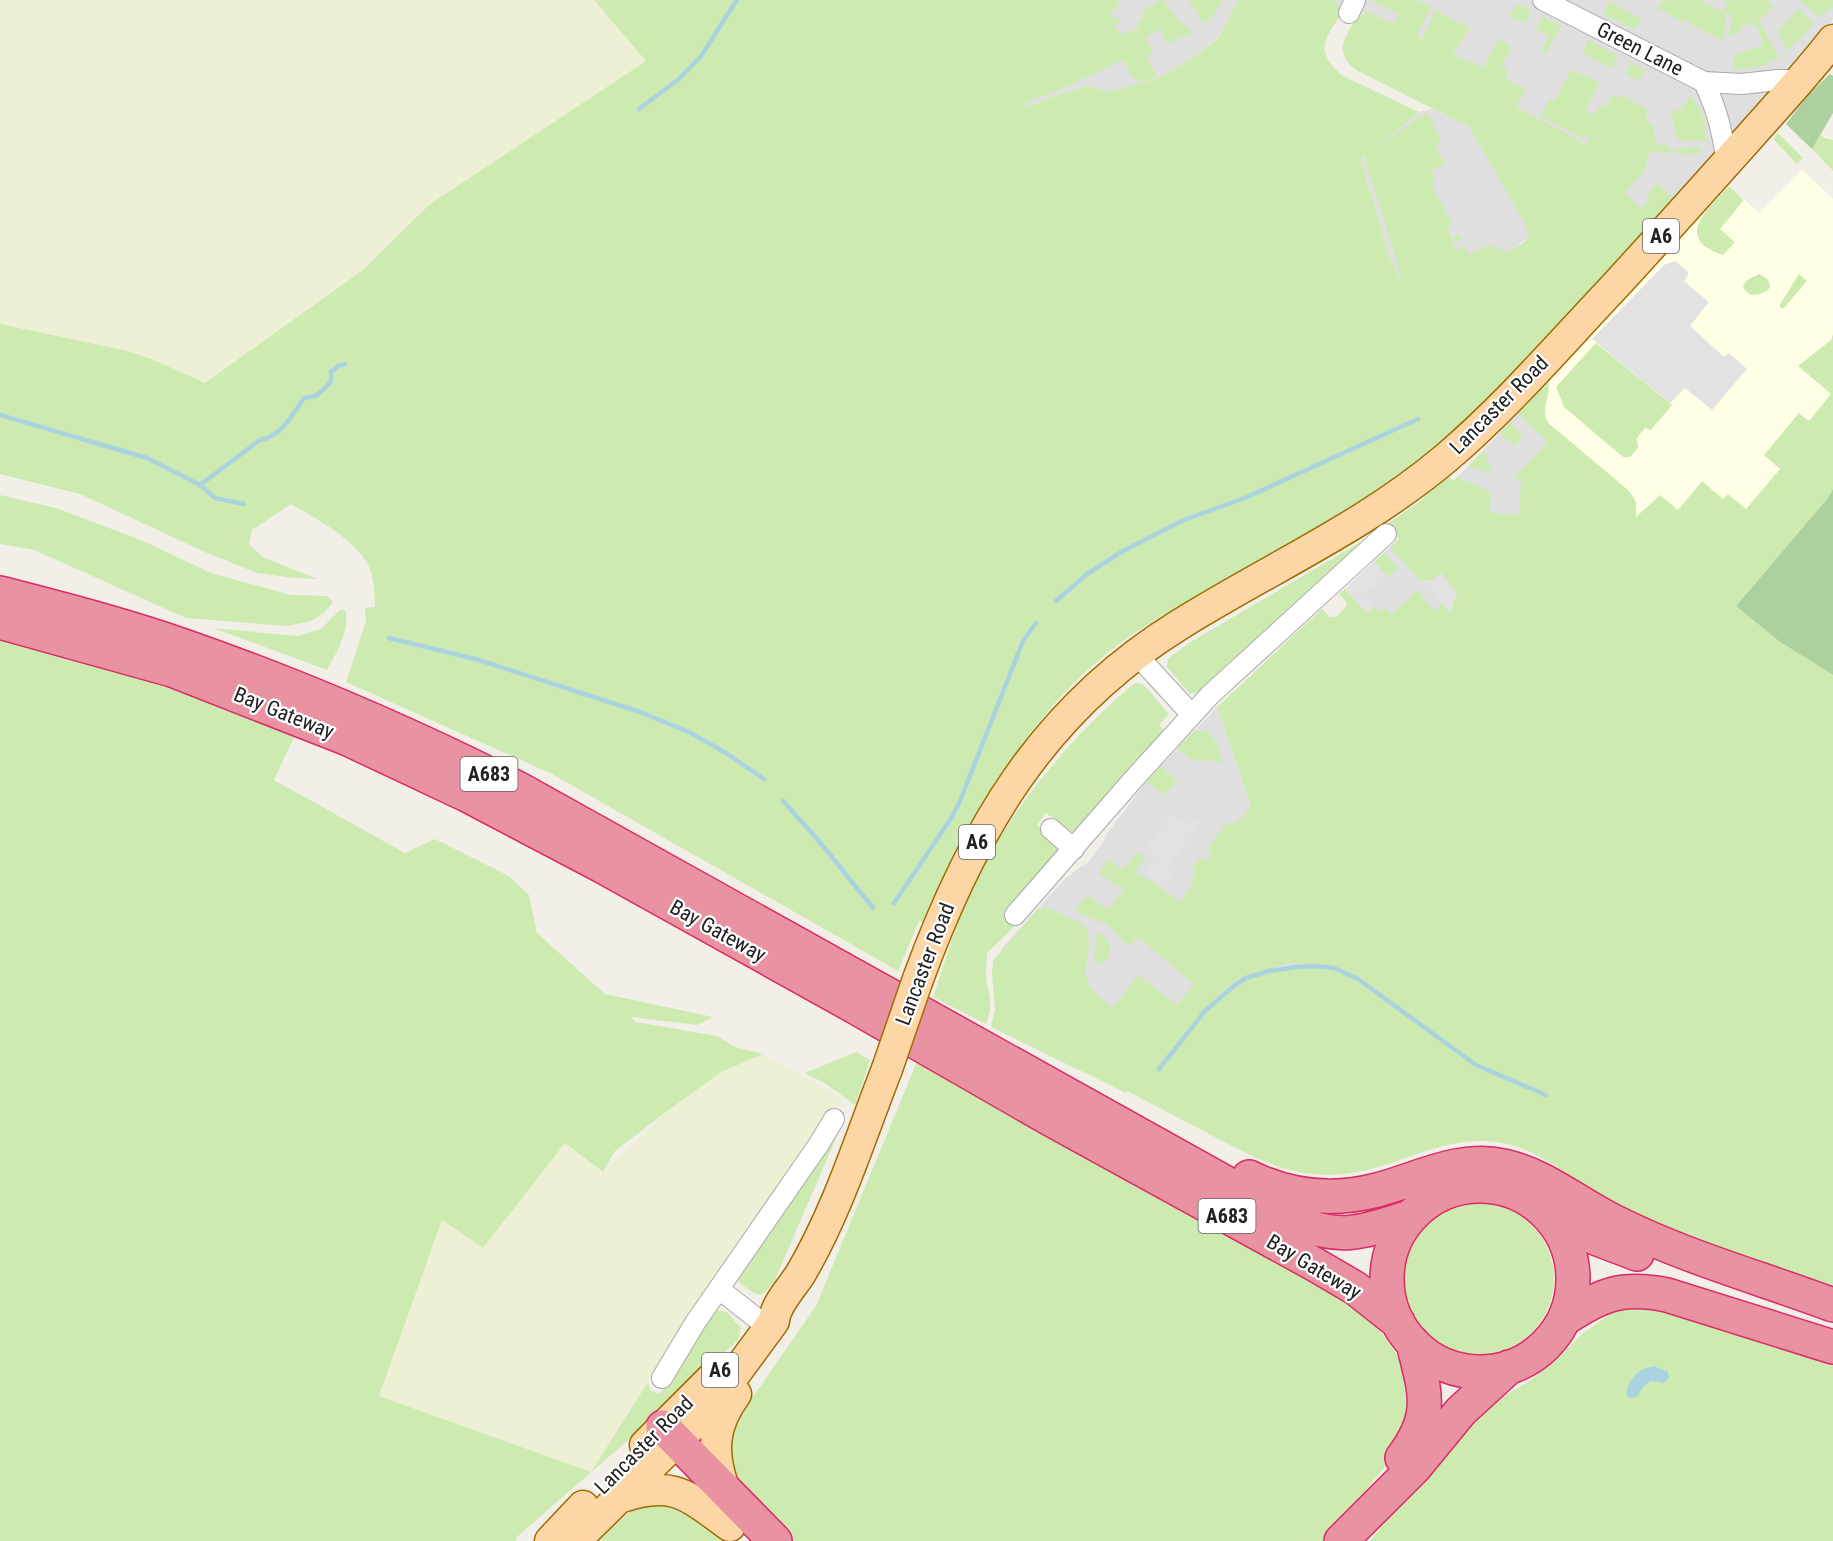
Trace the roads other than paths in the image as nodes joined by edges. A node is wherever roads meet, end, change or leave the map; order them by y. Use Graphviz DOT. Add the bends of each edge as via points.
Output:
graph roads {
  1 [pos="1543,0"];
  2 [pos="1833,40"];
  3 [pos="1799,80"];
  4 [pos="1704,82"];
  5 [pos="1726,163"];
  6 [pos="1386,534"];
  7 [pos="0,593"];
  8 [pos="0,622"];
  9 [pos="1136,654"];
  10 [pos="1192,715"];
  11 [pos="1051,829"];
  12 [pos="1074,849"];
  13 [pos="1015,915"];
  14 [pos="1091,1108"];
  15 [pos="834,1119"];
  16 [pos="1544,1210"];
  17 [pos="1410,1217"];
  18 [pos="801,1273"];
  19 [pos="719,1289"];
  20 [pos="1833,1305"];
  21 [pos="1833,1318"];
  22 [pos="1564,1319"];
  23 [pos="769,1321"];
  24 [pos="1405,1333"];
  25 [pos="1833,1347"];
  26 [pos="1509,1367"];
  27 [pos="662,1378"];
  28 [pos="664,1440"];
  29 [pos="724,1488"];
  30 [pos="617,1498"];
  31 [pos="738,1534"];
  32 [pos="550,1541"];
  33 [pos="575,1541"];
  34 [pos="775,1541"];
  35 [pos="1340,1541"];
  1 -- 4 [label="street, Green Lane"];
  2 -- 3 [label="main road, A6"];
  3 -- 4 [label="street, Green Lane"];
  3 -- 5 [label="main road, Lancaster Road / A6"];
  4 -- 5 [label="street, Green Lane" via="1721,124"];
  5 -- 9 [label="main road, Lancaster Road / A6" via="1503,406 1446,459 1366,518 1214,604"];
  6 -- 10 [label="street"];
  7 -- 14 [label="highway, Bay Gateway / A683" via="182,645 309,692 462,760"];
  8 -- 24 [label="highway, Bay Gateway / A683" via="172,670 338,734 467,795 602,866 1314,1264 1355,1288"];
  9 -- 10 [label="street"];
  9 -- 18 [label="main road, Lancaster Road / A6, bridge" via="1063,719 984,828 933,938 835,1204"];
  10 -- 12 [label="street"];
  11 -- 12 [label="street"];
  12 -- 13 [label="street"];
  14 -- 17 [label="highway, Bay Gateway / A683" via="1279,1213 1317,1230 1357,1233"];
  14 -- 20 [label="highway" via="1265,1185 1322,1198 1377,1190 1457,1166 1489,1164 1516,1169 1640,1234"];
  15 -- 19 [label="street, Lancaster Road"];
  16 -- 17 [label="highway" via="1507,1189 1465,1186 1444,1192"];
  16 -- 21 [label="highway" via="1621,1248"];
  16 -- 22 [label="highway" via="1567,1243 1572,1262 1574,1281"];
  17 -- 24 [label="highway" via="1395,1241 1388,1268 1389,1296"];
  18 -- 23 [label="main road, Lancaster Road / A6"];
  18 -- 29 [label="main road" via="802,1291 790,1320 720,1420 717,1468"];
  19 -- 23 [label="street"];
  19 -- 27 [label="street, Lancaster Road"];
  22 -- 25 [label="highway" via="1601,1298 1641,1289"];
  22 -- 26 [label="highway" via="1542,1349"];
  23 -- 28 [label="main road, Lancaster Road / A6"];
  24 -- 26 [label="highway" via="1429,1356 1448,1366 1489,1372"];
  24 -- 35 [label="highway" via="1425,1393 1425,1414 1410,1447"];
  26 -- 35 [label="highway" via="1461,1411 1415,1467"];
  28 -- 29 [label="highway"];
  28 -- 30 [label="main road, Lancaster Road"];
  28 -- 31 [label="highway"];
  28 -- 32 [label="main road, Lancaster Road / A6"];
  29 -- 34 [label="highway"];
  30 -- 31 [label="main road" via="639,1491 668,1489 687,1496"];
  30 -- 33 [label="main road, Lancaster Road"];
}
